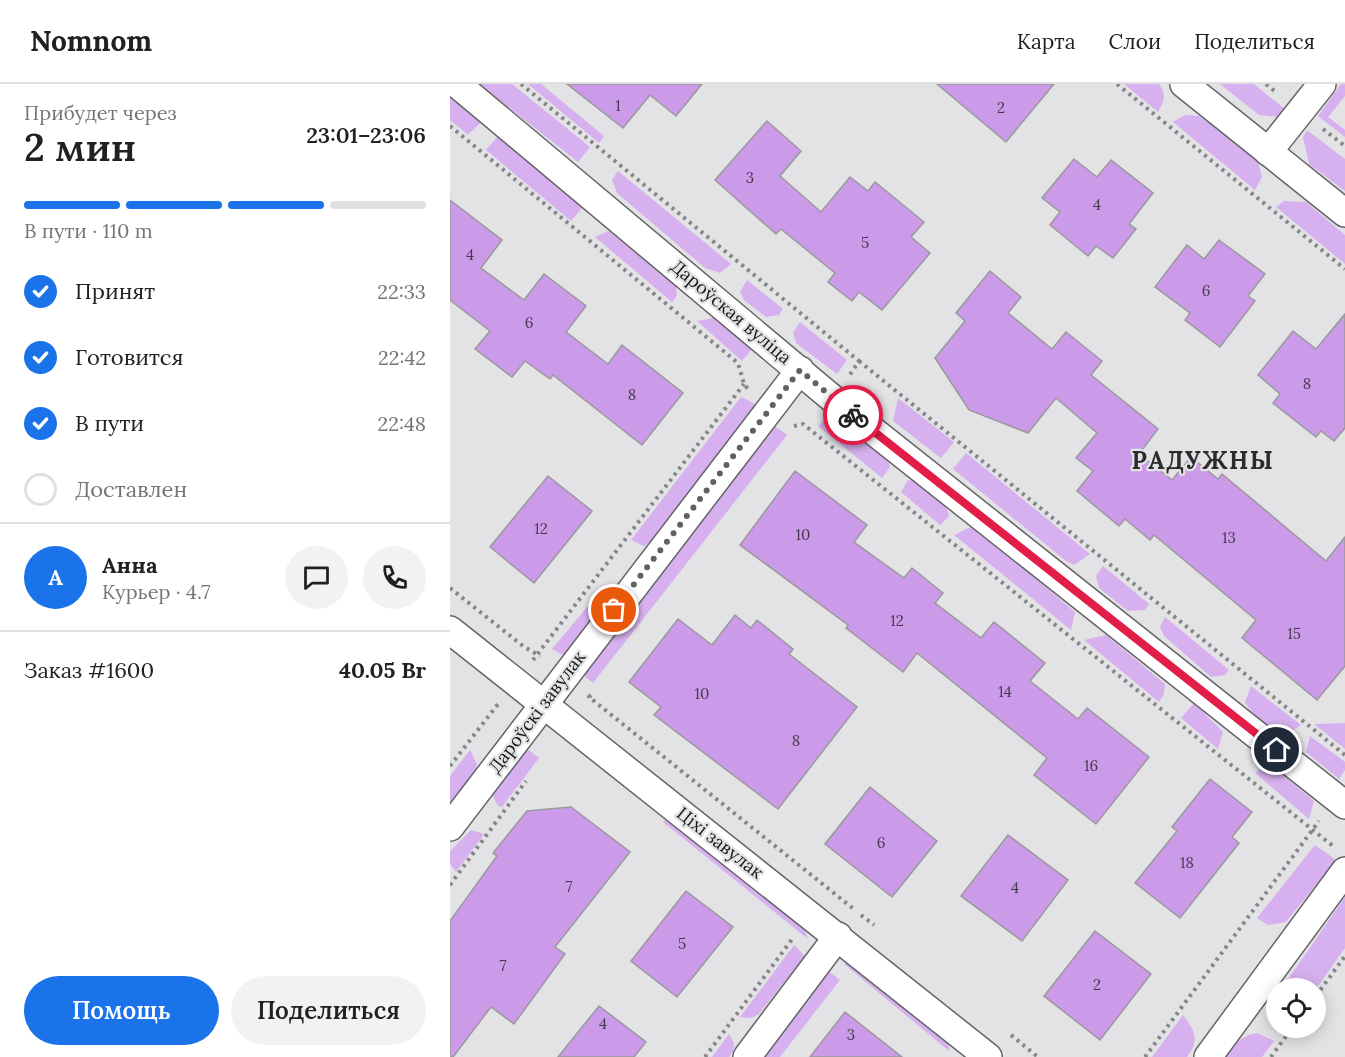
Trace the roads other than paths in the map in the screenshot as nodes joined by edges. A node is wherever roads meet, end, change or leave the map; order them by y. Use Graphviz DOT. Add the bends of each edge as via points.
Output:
graph roads {
  1 [pos="457,84"];
  2 [pos="1184,84"];
  3 [pos="1322,84"];
  4 [pos="1268,152"];
  5 [pos="1345,213"];
  6 [pos="800,370"];
  7 [pos="450,630"];
  8 [pos="544,704"];
  9 [pos="1345,805"];
  10 [pos="450,827"];
  11 [pos="1341,860"];
  12 [pos="838,936"];
  13 [pos="747,1057"];
  14 [pos="988,1057"];
  15 [pos="1208,1057"];
  1 -- 6 [label="street, Дароўская вуліца"];
  2 -- 4 [label="street"];
  3 -- 4 [label="street"];
  4 -- 5 [label="street"];
  6 -- 8 [label="street, Дароўскі завулак"];
  6 -- 9 [label="street, Дароўская вуліца"];
  7 -- 8 [label="street, Ціхі завулак"];
  8 -- 10 [label="street, Дароўскі завулак"];
  8 -- 12 [label="street, Ціхі завулак"];
  11 -- 15 [label="street"];
  12 -- 13 [label="street"];
  12 -- 14 [label="street, Ціхі завулак"];
}
